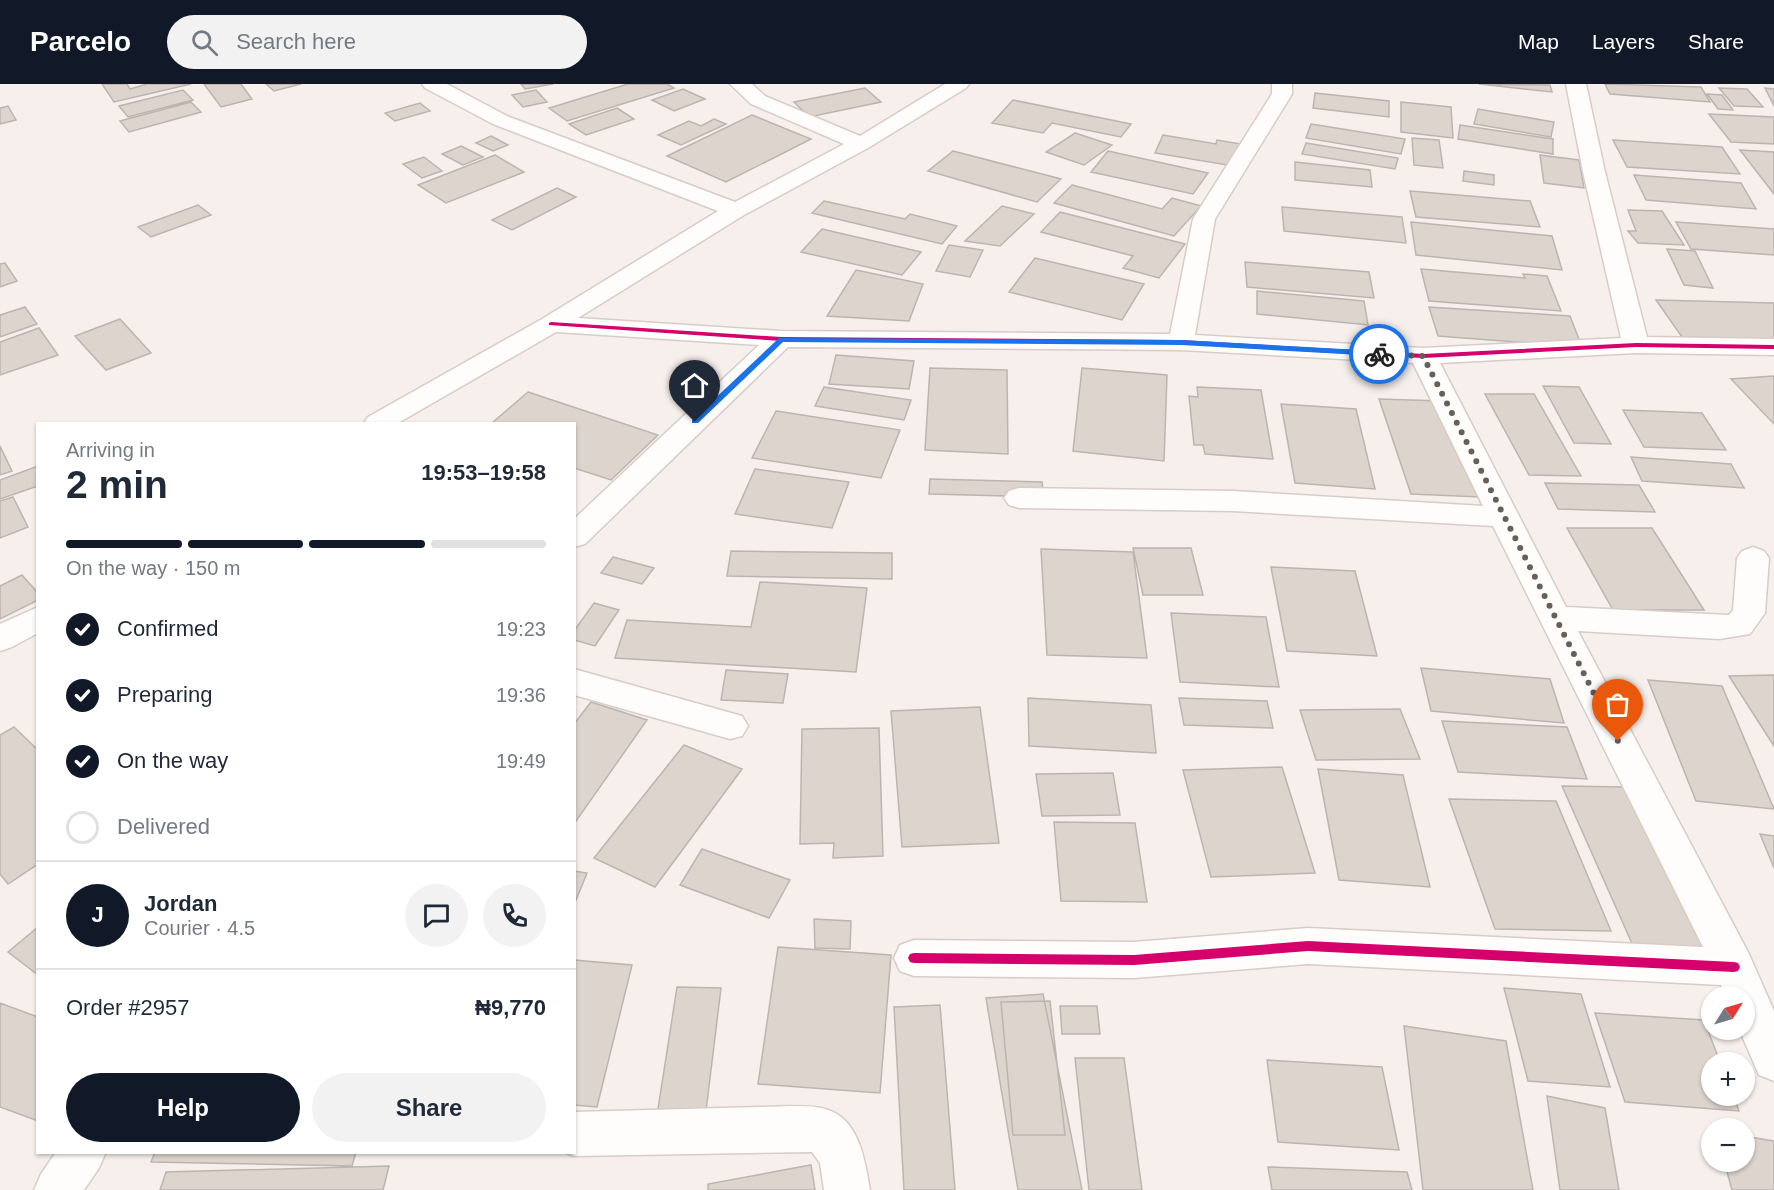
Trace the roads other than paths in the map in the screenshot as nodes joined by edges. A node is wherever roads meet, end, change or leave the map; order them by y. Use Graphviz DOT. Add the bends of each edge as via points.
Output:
graph roads {
  1 [pos="432,84"];
  2 [pos="740,84"];
  3 [pos="959,84"];
  4 [pos="1282,84"];
  5 [pos="1576,84"];
  6 [pos="861,144"];
  7 [pos="736,210"];
  8 [pos="551,324"];
  9 [pos="781,339"];
  10 [pos="1181,342"];
  11 [pos="1636,345"];
  12 [pos="1774,347"];
  13 [pos="1423,356"];
  14 [pos="380,422"];
  15 [pos="1018,498"];
  16 [pos="1503,517"];
  17 [pos="576,535"];
  18 [pos="1753,558"];
  19 [pos="1554,618"];
  20 [pos="36,619"];
  21 [pos="0,639"];
  22 [pos="576,683"];
  23 [pos="730,726"];
  24 [pos="914,958"];
  25 [pos="1734,967"];
  26 [pos="1774,1061"];
  27 [pos="576,1134"];
  28 [pos="82,1154"];
  29 [pos="57,1190"];
  30 [pos="847,1190"];
  1 -- 7 [label="street" via="500,120"];
  2 -- 6 [label="street" via="758,100"];
  3 -- 6 [label="street"];
  4 -- 10 [label="street" via="1282,94 1204,219"];
  5 -- 11 [label="street"];
  6 -- 7 [label="street"];
  7 -- 8 [label="street"];
  8 -- 9 [label="street"];
  8 -- 14 [label="street"];
  9 -- 10 [label="street"];
  9 -- 17 [label="street"];
  10 -- 13 [label="street"];
  11 -- 12 [label="street"];
  11 -- 13 [label="street"];
  13 -- 16 [label="street"];
  15 -- 16 [label="street" via="1233,501"];
  16 -- 19 [label="street"];
  18 -- 19 [label="street" via="1749,613 1738,626"];
  19 -- 25 [label="street"];
  20 -- 21 [label="street"];
  22 -- 23 [label="street"];
  24 -- 25 [label="street" via="1134,960 1308,946"];
  25 -- 26 [label="street"];
  27 -- 30 [label="street" via="823,1130 840,1154"];
  28 -- 29 [label="street"];
}
